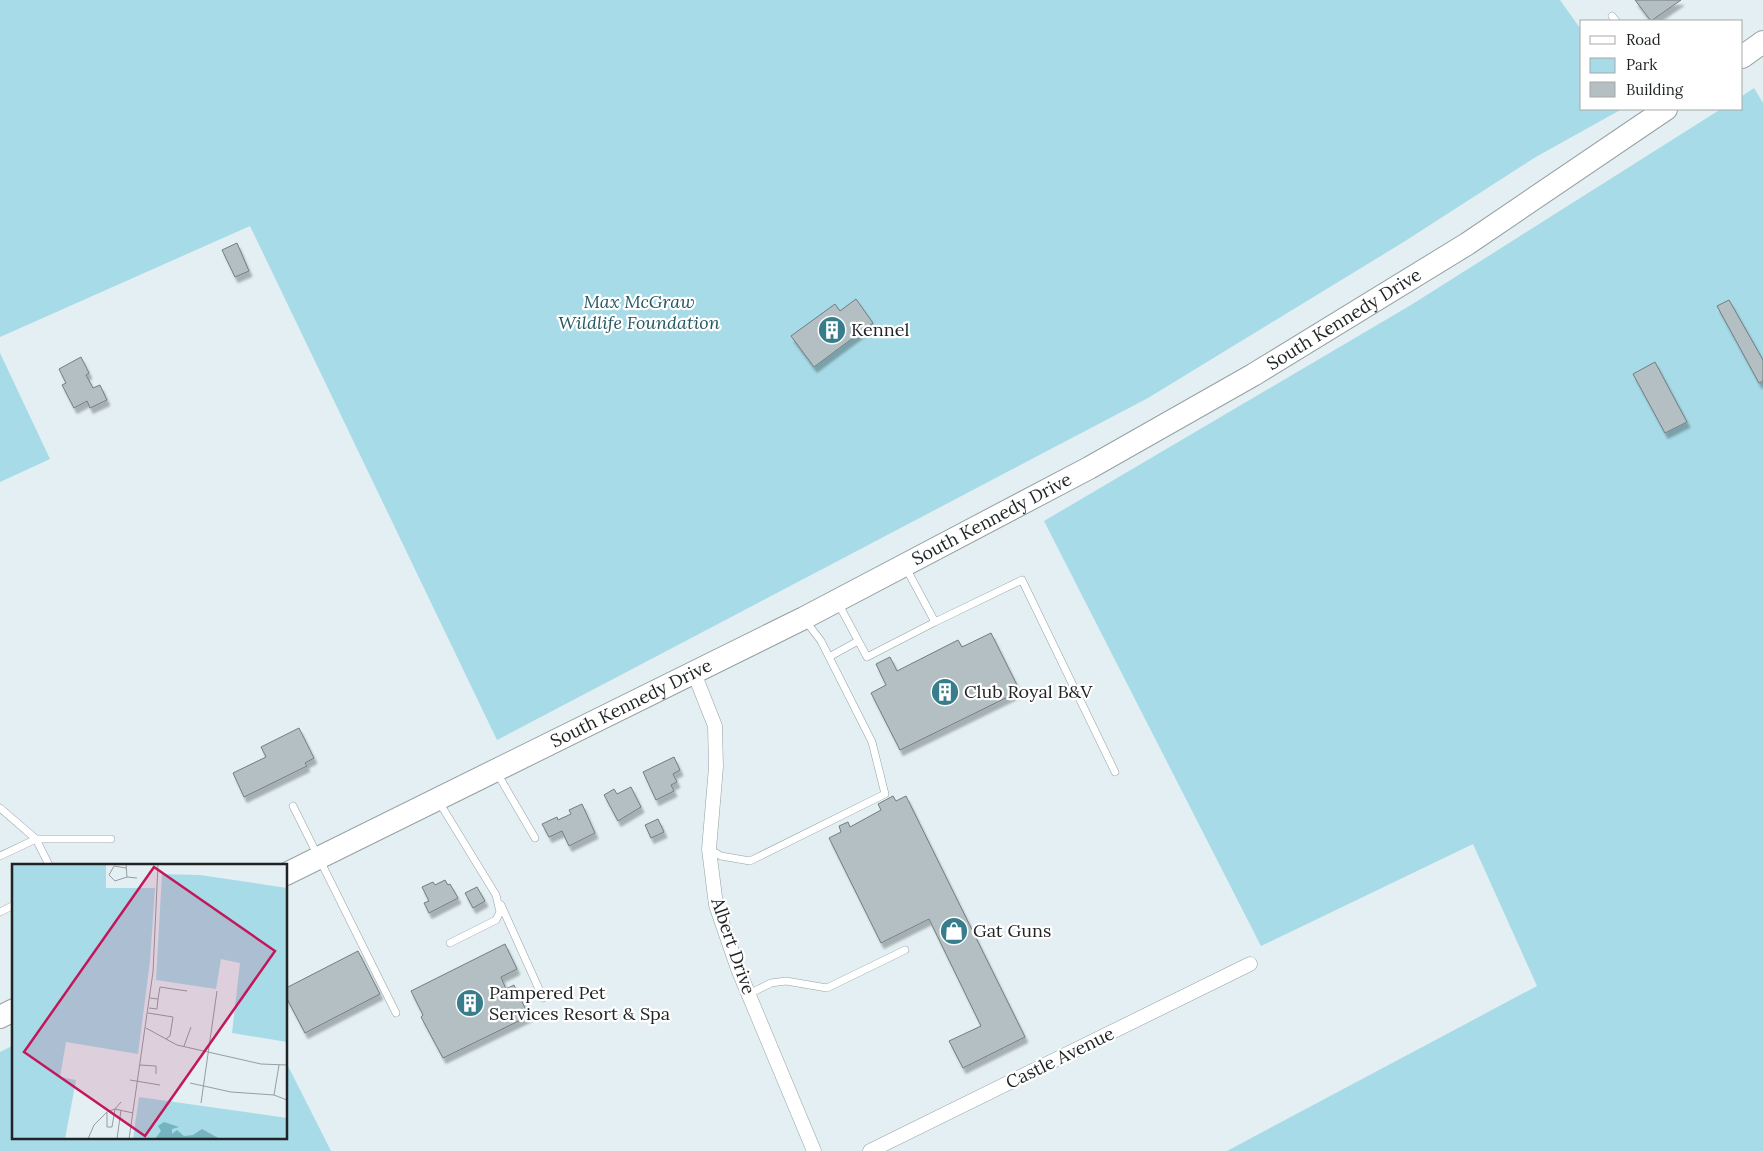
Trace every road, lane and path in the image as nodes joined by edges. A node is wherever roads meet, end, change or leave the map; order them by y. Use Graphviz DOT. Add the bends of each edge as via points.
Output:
graph roads {
  1 [pos="1763,42"];
  2 [pos="1743,56"];
  3 [pos="1665,110"];
  4 [pos="904,565"];
  5 [pos="837,601"];
  6 [pos="804,618"];
  7 [pos="935,622"];
  8 [pos="858,641"];
  9 [pos="829,657"];
  10 [pos="694,673"];
  11 [pos="496,770"];
  12 [pos="1116,772"];
  13 [pos="437,800"];
  14 [pos="293,806"];
  15 [pos="0,808"];
  16 [pos="534,838"];
  17 [pos="36,839"];
  18 [pos="111,839"];
  19 [pos="709,849"];
  20 [pos="0,856"];
  21 [pos="318,859"];
  22 [pos="48,864"];
  23 [pos="288,873"];
  24 [pos="496,895"];
  25 [pos="12,906"];
  26 [pos="0,912"];
  27 [pos="450,942"];
  28 [pos="905,950"];
  29 [pos="1250,964"];
  30 [pos="749,994"];
  31 [pos="544,998"];
  32 [pos="12,1011"];
  33 [pos="396,1013"];
  34 [pos="0,1017"];
  35 [pos="814,1151"];
  36 [pos="870,1151"];
  1 -- 2 [label="main road"];
  3 -- 4 [label="main road, South Kennedy Drive" via="1489,230 1253,375 1089,468"];
  4 -- 5 [label="main road, South Kennedy Drive"];
  4 -- 7 [label="lane"];
  5 -- 6 [label="main road, South Kennedy Drive"];
  5 -- 8 [label="lane"];
  6 -- 9 [label="lane"];
  6 -- 10 [label="main road, South Kennedy Drive"];
  7 -- 8 [label="lane" via="867,657"];
  7 -- 12 [label="lane" via="1022,580"];
  8 -- 9 [label="lane"];
  9 -- 19 [label="lane" via="872,742 885,794 750,861 721,856"];
  10 -- 11 [label="main road, South Kennedy Drive"];
  10 -- 19 [label="street, Albert Drive" via="715,726 716,767"];
  11 -- 13 [label="main road, South Kennedy Drive"];
  11 -- 16 [label="lane"];
  13 -- 21 [label="main road, South Kennedy Drive"];
  13 -- 24 [label="lane"];
  14 -- 21 [label="lane"];
  15 -- 17 [label="lane"];
  17 -- 18 [label="lane"];
  17 -- 20 [label="lane"];
  17 -- 22 [label="lane"];
  19 -- 30 [label="street, Albert Drive" via="716,905"];
  21 -- 23 [label="main road, South Kennedy Drive"];
  21 -- 33 [label="lane"];
  24 -- 27 [label="lane" via="500,907 496,920"];
  24 -- 31 [label="lane"];
  25 -- 26 [label="lane"];
  28 -- 30 [label="lane" via="827,988 786,981 771,983"];
  29 -- 36 [label="street, Castle Avenue"];
  30 -- 35 [label="street, Albert Drive"];
  32 -- 34 [label="main road"];
}
